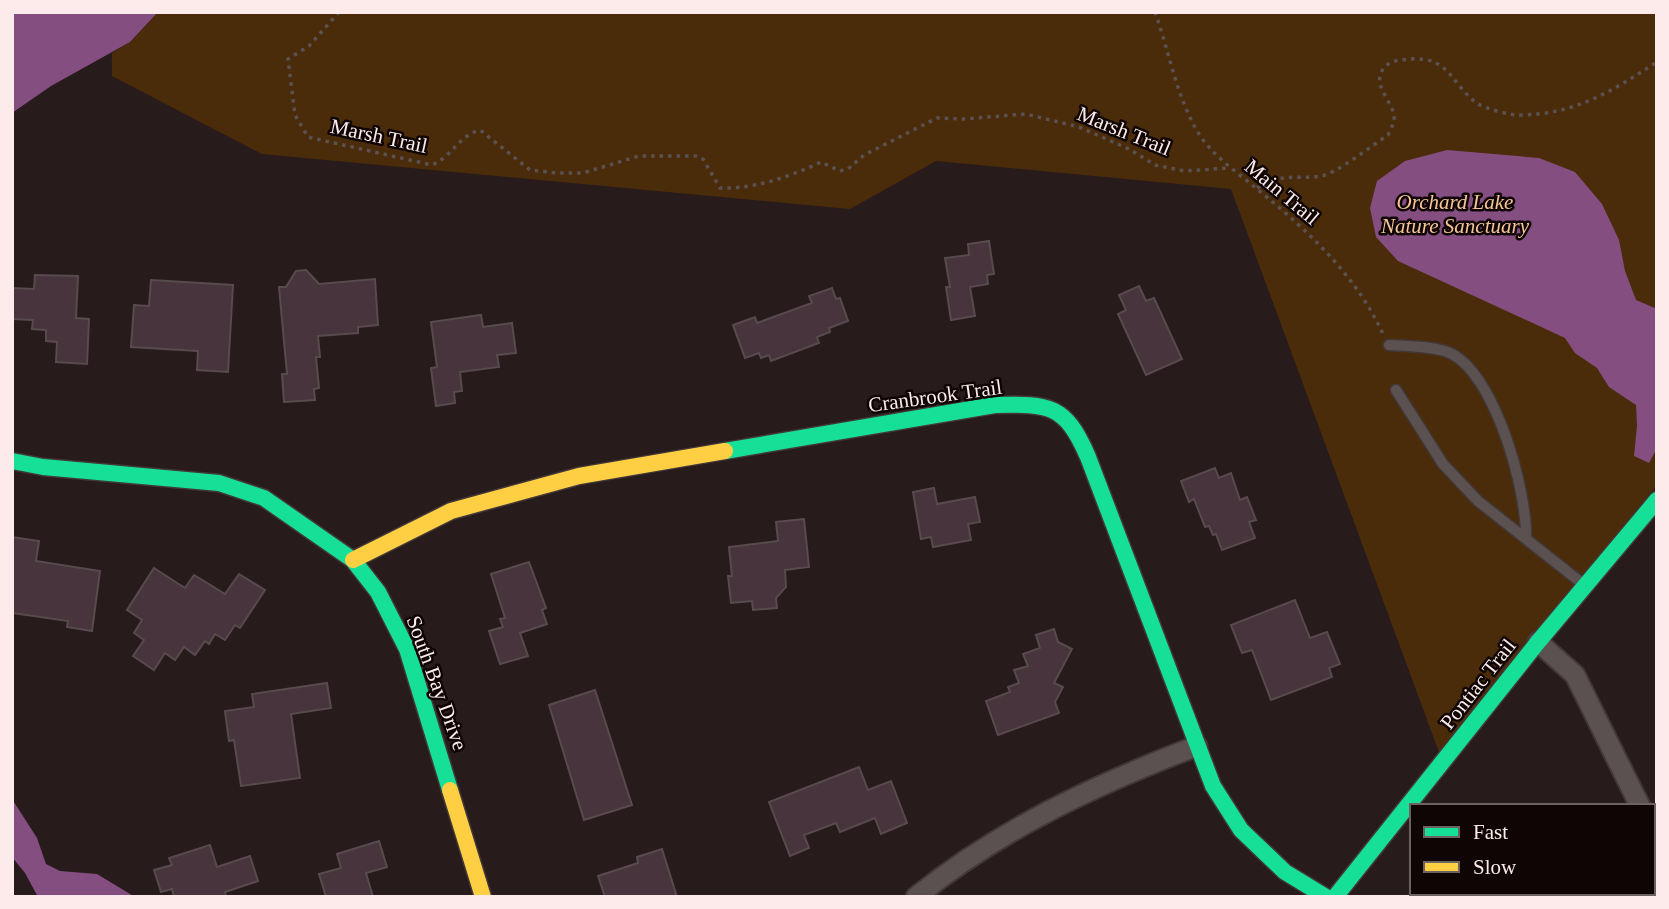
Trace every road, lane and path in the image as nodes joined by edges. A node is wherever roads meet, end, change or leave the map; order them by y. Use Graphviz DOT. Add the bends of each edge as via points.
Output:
graph roads {
  1 [pos="339,12"];
  2 [pos="1155,12"];
  3 [pos="1657,62"];
  4 [pos="1229,168"];
  5 [pos="1257,188"];
  6 [pos="1388,345"];
  7 [pos="1396,390"];
  8 [pos="12,461"];
  9 [pos="1657,499"];
  10 [pos="1526,538"];
  11 [pos="354,560"];
  12 [pos="1585,586"];
  13 [pos="1538,642"];
  14 [pos="1197,746"];
  15 [pos="1639,804"];
  16 [pos="483,897"];
  17 [pos="916,897"];
  18 [pos="1326,897"];
  19 [pos="1335,897"];
  1 -- 4 [label="path, Marsh Trail" via="309,46 288,59 295,115 308,137 432,165 467,134 480,130 530,170 583,173 639,156 696,156 703,159 720,188 737,189 796,174 821,162 840,171 848,169 864,155 937,118 1027,114 1079,127 1155,165 1185,171"];
  2 -- 4 [label="path, Main Trail" via="1199,134"];
  3 -- 5 [label="path" via="1615,90 1563,112 1516,115 1479,104 1438,62 1398,60 1380,74 1379,82 1394,114 1388,135 1324,176 1287,176"];
  4 -- 5 [label="path, Main Trail"];
  5 -- 6 [label="path, Main Trail" via="1327,252 1354,284"];
  6 -- 10 [label="lane" via="1451,353 1470,368 1513,454"];
  7 -- 10 [label="lane" via="1443,464 1478,501"];
  8 -- 11 [label="street, South Bay Drive" via="219,483 264,498"];
  9 -- 12 [label="street, Pontiac Trail"];
  10 -- 12 [label="lane"];
  11 -- 14 [label="street, Cranbrook Trail" via="452,511 579,476 995,405 1037,405 1071,422 1088,457"];
  11 -- 16 [label="street, South Bay Drive" via="378,592 407,649"];
  12 -- 13 [label="street, Pontiac Trail"];
  13 -- 15 [label="street" via="1576,675"];
  13 -- 19 [label="street, Pontiac Trail"];
  14 -- 17 [label="street" via="1117,776 1041,813"];
  14 -- 18 [label="street, Cranbrook Trail" via="1213,786 1241,830 1285,872"];
}
